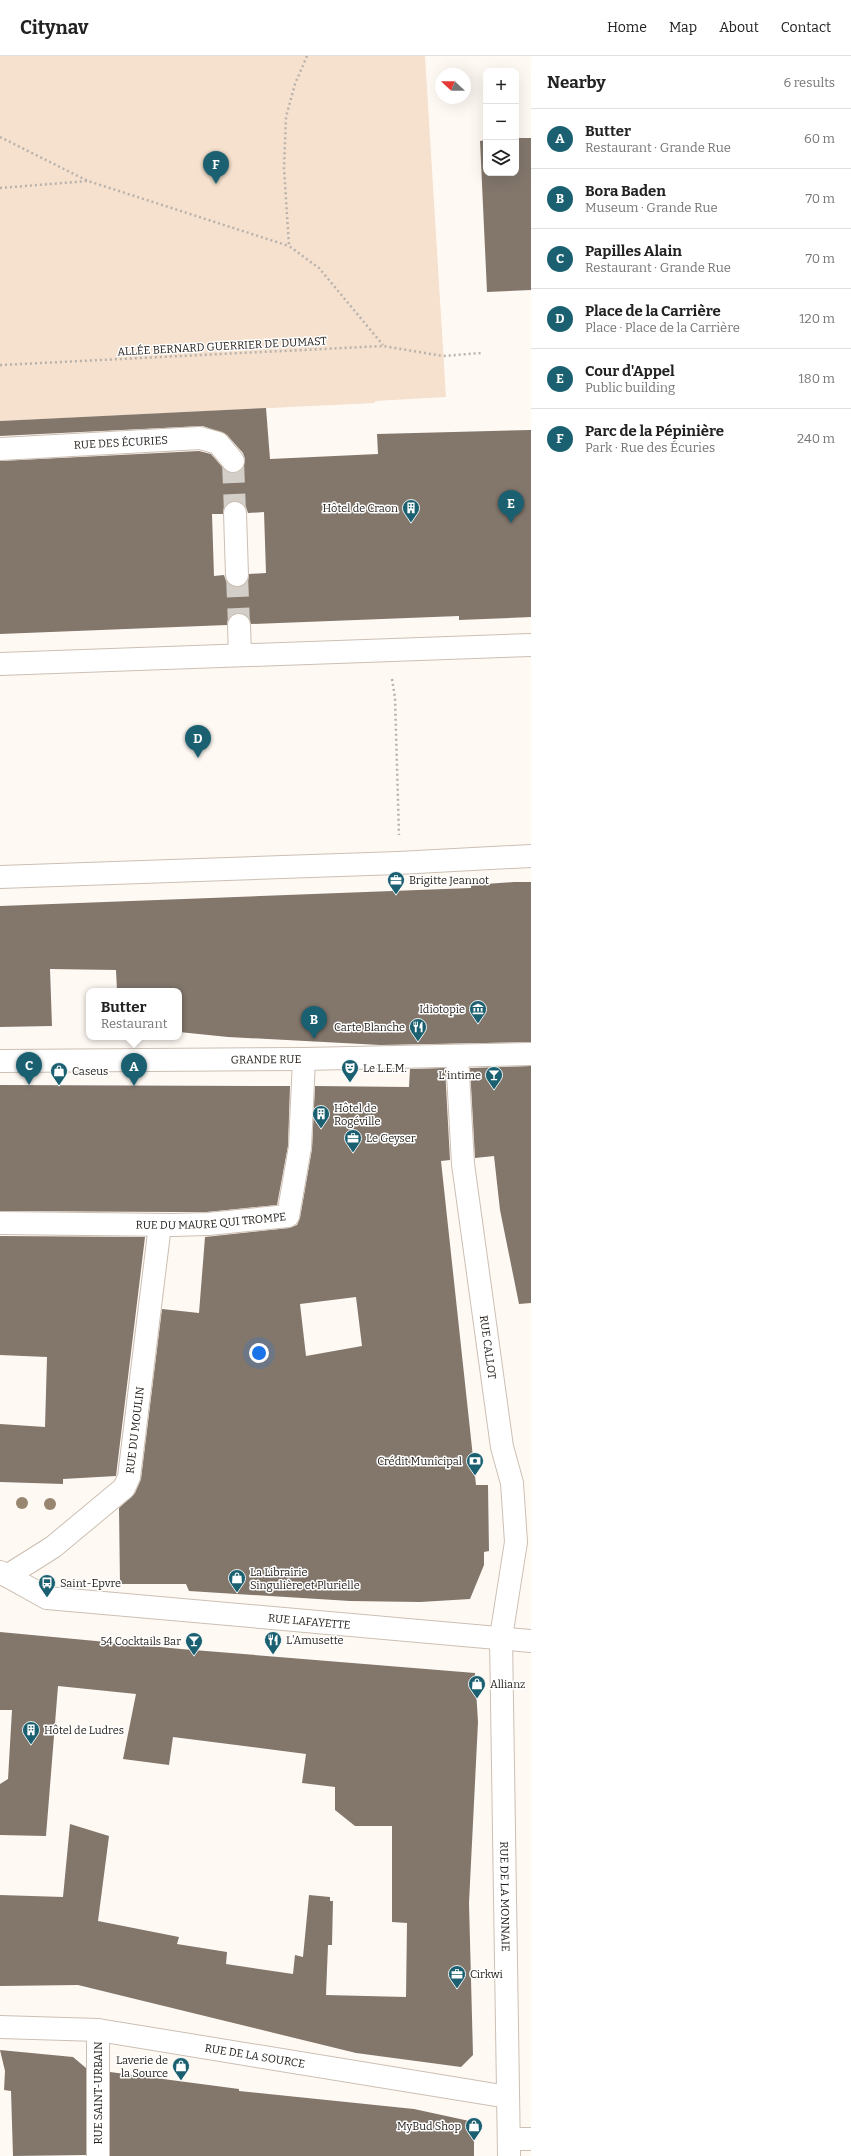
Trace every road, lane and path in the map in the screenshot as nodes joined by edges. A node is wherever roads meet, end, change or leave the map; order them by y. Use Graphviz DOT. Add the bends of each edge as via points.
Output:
graph roads {
  1 [pos="307,56"];
  2 [pos="0,137"];
  3 [pos="88,181"];
  4 [pos="0,188"];
  5 [pos="289,246"];
  6 [pos="383,346"];
  7 [pos="481,353"];
  8 [pos="0,365"];
  9 [pos="0,449"];
  10 [pos="233,461"];
  11 [pos="235,513"];
  12 [pos="236,575"];
  13 [pos="239,625"];
  14 [pos="531,645"];
  15 [pos="240,655"];
  16 [pos="0,664"];
  17 [pos="390,674"];
  18 [pos="398,837"];
  19 [pos="531,856"];
  20 [pos="0,876"];
  21 [pos="531,1054"];
  22 [pos="457,1056"];
  23 [pos="304,1059"];
  24 [pos="0,1061"];
  25 [pos="0,1223"];
  26 [pos="160,1226"];
  27 [pos="523,1513"];
  28 [pos="4,1574"];
  29 [pos="500,1637"];
  30 [pos="531,1641"];
  31 [pos="0,2027"];
  32 [pos="98,2030"];
  33 [pos="508,2097"];
  34 [pos="531,2139"];
  35 [pos="509,2147"];
  36 [pos="98,2156"];
  1 -- 5 [label="path" via="295,84 286,117 284,168"];
  2 -- 3 [label="path"];
  3 -- 4 [label="path"];
  3 -- 5 [label="path"];
  5 -- 6 [label="path" via="319,268"];
  6 -- 7 [label="path, ALLÉE BERNARD GUERRIER DE DUMAST" via="443,356"];
  6 -- 8 [label="path, ALLÉE BERNARD GUERRIER DE DUMAST"];
  9 -- 10 [label="street, RUE DES ÉCURIES" via="200,438 218,444"];
  11 -- 12 [label="street"];
  13 -- 15 [label="street"];
  14 -- 15 [label="street"];
  15 -- 16 [label="street"];
  17 -- 18 [label="path" via="395,698 400,826"];
  19 -- 20 [label="street"];
  21 -- 22 [label="street, GRANDE RUE"];
  22 -- 23 [label="street, GRANDE RUE"];
  22 -- 27 [label="street, RUE CALLOT" via="463,1164 502,1447"];
  23 -- 24 [label="street, GRANDE RUE"];
  23 -- 26 [label="street, RUE DU MAURE QUI TROMPE" via="300,1146 288,1216"];
  25 -- 26 [label="street, RUE DU MAURE QUI TROMPE"];
  26 -- 28 [label="street, RUE DU MOULIN" via="129,1477 124,1488 53,1547"];
  27 -- 29 [label="street, RUE CALLOT"];
  28 -- 29 [label="street, RUE LAFAYETTE" via="47,1598"];
  29 -- 30 [label="street, RUE LAFAYETTE"];
  29 -- 33 [label="street, RUE DE LA MONNAIE"];
  31 -- 32 [label="street, RUE DE LA SOURCE"];
  32 -- 33 [label="street, RUE DE LA SOURCE"];
  32 -- 36 [label="street, RUE SAINT-URBAIN"];
  33 -- 35 [label="street, RUE DE LA MONNAIE"];
  34 -- 35 [label="street"];
}
